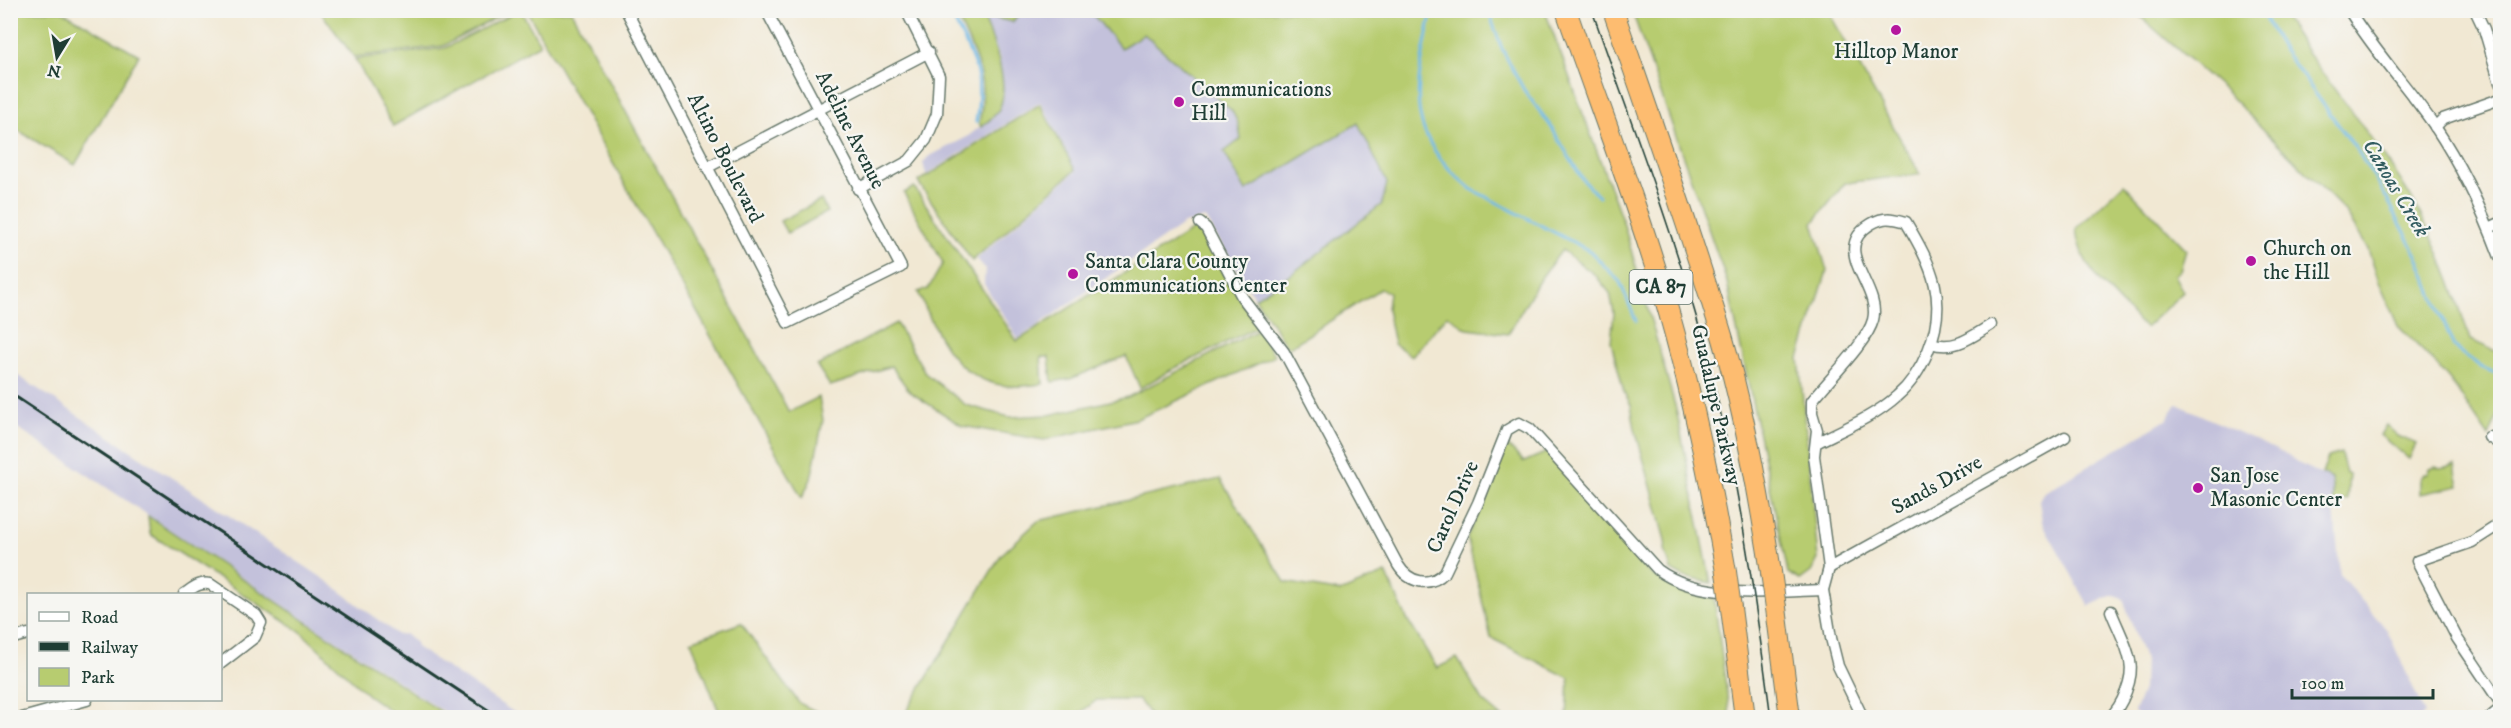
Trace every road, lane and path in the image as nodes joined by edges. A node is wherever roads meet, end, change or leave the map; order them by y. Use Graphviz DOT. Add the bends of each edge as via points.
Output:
graph roads {
  1 [pos="626,10"];
  2 [pos="765,10"];
  3 [pos="906,10"];
  4 [pos="1566,10"];
  5 [pos="1613,10"];
  6 [pos="2349,10"];
  7 [pos="2475,10"];
  8 [pos="929,52"];
  9 [pos="2500,83"];
  10 [pos="2500,99"];
  11 [pos="817,111"];
  12 [pos="2435,127"];
  13 [pos="708,167"];
  14 [pos="858,189"];
  15 [pos="1200,223"];
  16 [pos="2500,223"];
  17 [pos="2489,228"];
  18 [pos="2500,257"];
  19 [pos="901,267"];
  20 [pos="1991,325"];
  21 [pos="1931,343"];
  22 [pos="2065,437"];
  23 [pos="2489,437"];
  24 [pos="1818,442"];
  25 [pos="2500,444"];
  26 [pos="2500,524"];
  27 [pos="1829,568"];
  28 [pos="1823,590"];
  29 [pos="185,593"];
  30 [pos="2111,611"];
  31 [pos="27,634"];
  32 [pos="10,639"];
  33 [pos="222,662"];
  34 [pos="80,701"];
  35 [pos="2500,702"];
  36 [pos="2500,709"];
  37 [pos="2116,715"];
  38 [pos="22,717"];
  39 [pos="1745,717"];
  40 [pos="1790,717"];
  41 [pos="1863,717"];
  42 [pos="2489,717"];
  1 -- 13 [label="street, Altino Boulevard"];
  2 -- 11 [label="street, Adeline Avenue"];
  3 -- 8 [label="street"];
  4 -- 39 [label="highway, Guadalupe Parkway / CA 87, bridge" via="1671,321 1708,471"];
  5 -- 40 [label="highway, Guadalupe Parkway / CA 87, bridge" via="1723,341 1771,572"];
  6 -- 12 [label="street"];
  7 -- 9 [label="street"];
  8 -- 11 [label="street"];
  8 -- 14 [label="street" via="939,76 939,95 937,114 926,140 909,161"];
  10 -- 12 [label="street" via="2443,119"];
  11 -- 13 [label="street"];
  11 -- 14 [label="street, Adeline Avenue"];
  12 -- 17 [label="street"];
  13 -- 19 [label="street, Altino Boulevard" via="788,324"];
  14 -- 19 [label="street, Adeline Avenue"];
  15 -- 28 [label="street, Carol Drive" via="1242,297 1284,352 1398,566 1410,578 1426,582 1445,572 1507,430 1519,423 1530,429 1658,570 1672,580 1710,590"];
  16 -- 17 [label="street"];
  17 -- 18 [label="street"];
  20 -- 21 [label="street" via="1957,345"];
  21 -- 24 [label="street" via="1920,369 1898,396"];
  21 -- 24 [label="street" via="1938,306 1928,259 1906,222 1891,217 1877,220 1863,228 1854,245 1874,305 1874,319 1868,334 1812,401"];
  22 -- 27 [label="street, Sands Drive"];
  23 -- 25 [label="street"];
  24 -- 27 [label="street" via="1814,456"];
  26 -- 35 [label="street" via="2472,542 2417,561 2457,638"];
  27 -- 28 [label="street"];
  28 -- 41 [label="street" via="1838,666"];
  29 -- 33 [label="street" via="203,583 210,584 256,615 261,623 255,637"];
  30 -- 37 [label="street" via="2131,662 2126,693"];
  31 -- 32 [label="street"];
  34 -- 38 [label="street"];
  36 -- 42 [label="street"];
}
